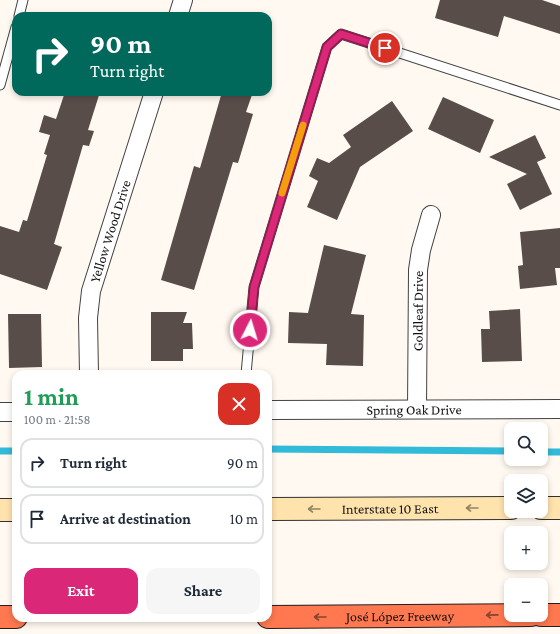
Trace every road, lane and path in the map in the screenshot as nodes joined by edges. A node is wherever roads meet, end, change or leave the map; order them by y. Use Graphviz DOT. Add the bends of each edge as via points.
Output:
graph roads {
  1 [pos="23,0"];
  2 [pos="183,0"];
  3 [pos="20,12"];
  4 [pos="179,12"];
  5 [pos="12,42"];
  6 [pos="0,85"];
  7 [pos="153,96"];
  8 [pos="560,105"];
  9 [pos="431,215"];
  10 [pos="89,370"];
  11 [pos="246,370"];
  12 [pos="417,409"];
  13 [pos="560,409"];
  14 [pos="272,410"];
  15 [pos="0,412"];
  16 [pos="12,412"];
  17 [pos="504,508"];
  18 [pos="548,508"];
  19 [pos="560,508"];
  20 [pos="272,509"];
  21 [pos="0,510"];
  22 [pos="12,510"];
  23 [pos="504,615"];
  24 [pos="548,615"];
  25 [pos="560,615"];
  26 [pos="0,617"];
  27 [pos="12,617"];
  28 [pos="272,617"];
  1 -- 3 [label="lane"];
  2 -- 4 [label="street"];
  5 -- 6 [label="lane"];
  7 -- 10 [label="street, Yellow Wood Drive" via="91,291 88,318"];
  8 -- 11 [label="lane" via="341,34 327,47 254,287"];
  9 -- 12 [label="street, Goldleaf Drive" via="418,270"];
  12 -- 13 [label="street, Spring Oak Drive"];
  12 -- 14 [label="street, Spring Oak Drive"];
  15 -- 16 [label="street"];
  17 -- 20 [label="main road, Interstate 10 East, one-way"];
  18 -- 19 [label="main road"];
  21 -- 22 [label="main road"];
  23 -- 28 [label="highway, José López Freeway, one-way"];
  24 -- 25 [label="highway"];
  26 -- 27 [label="highway"];
}
